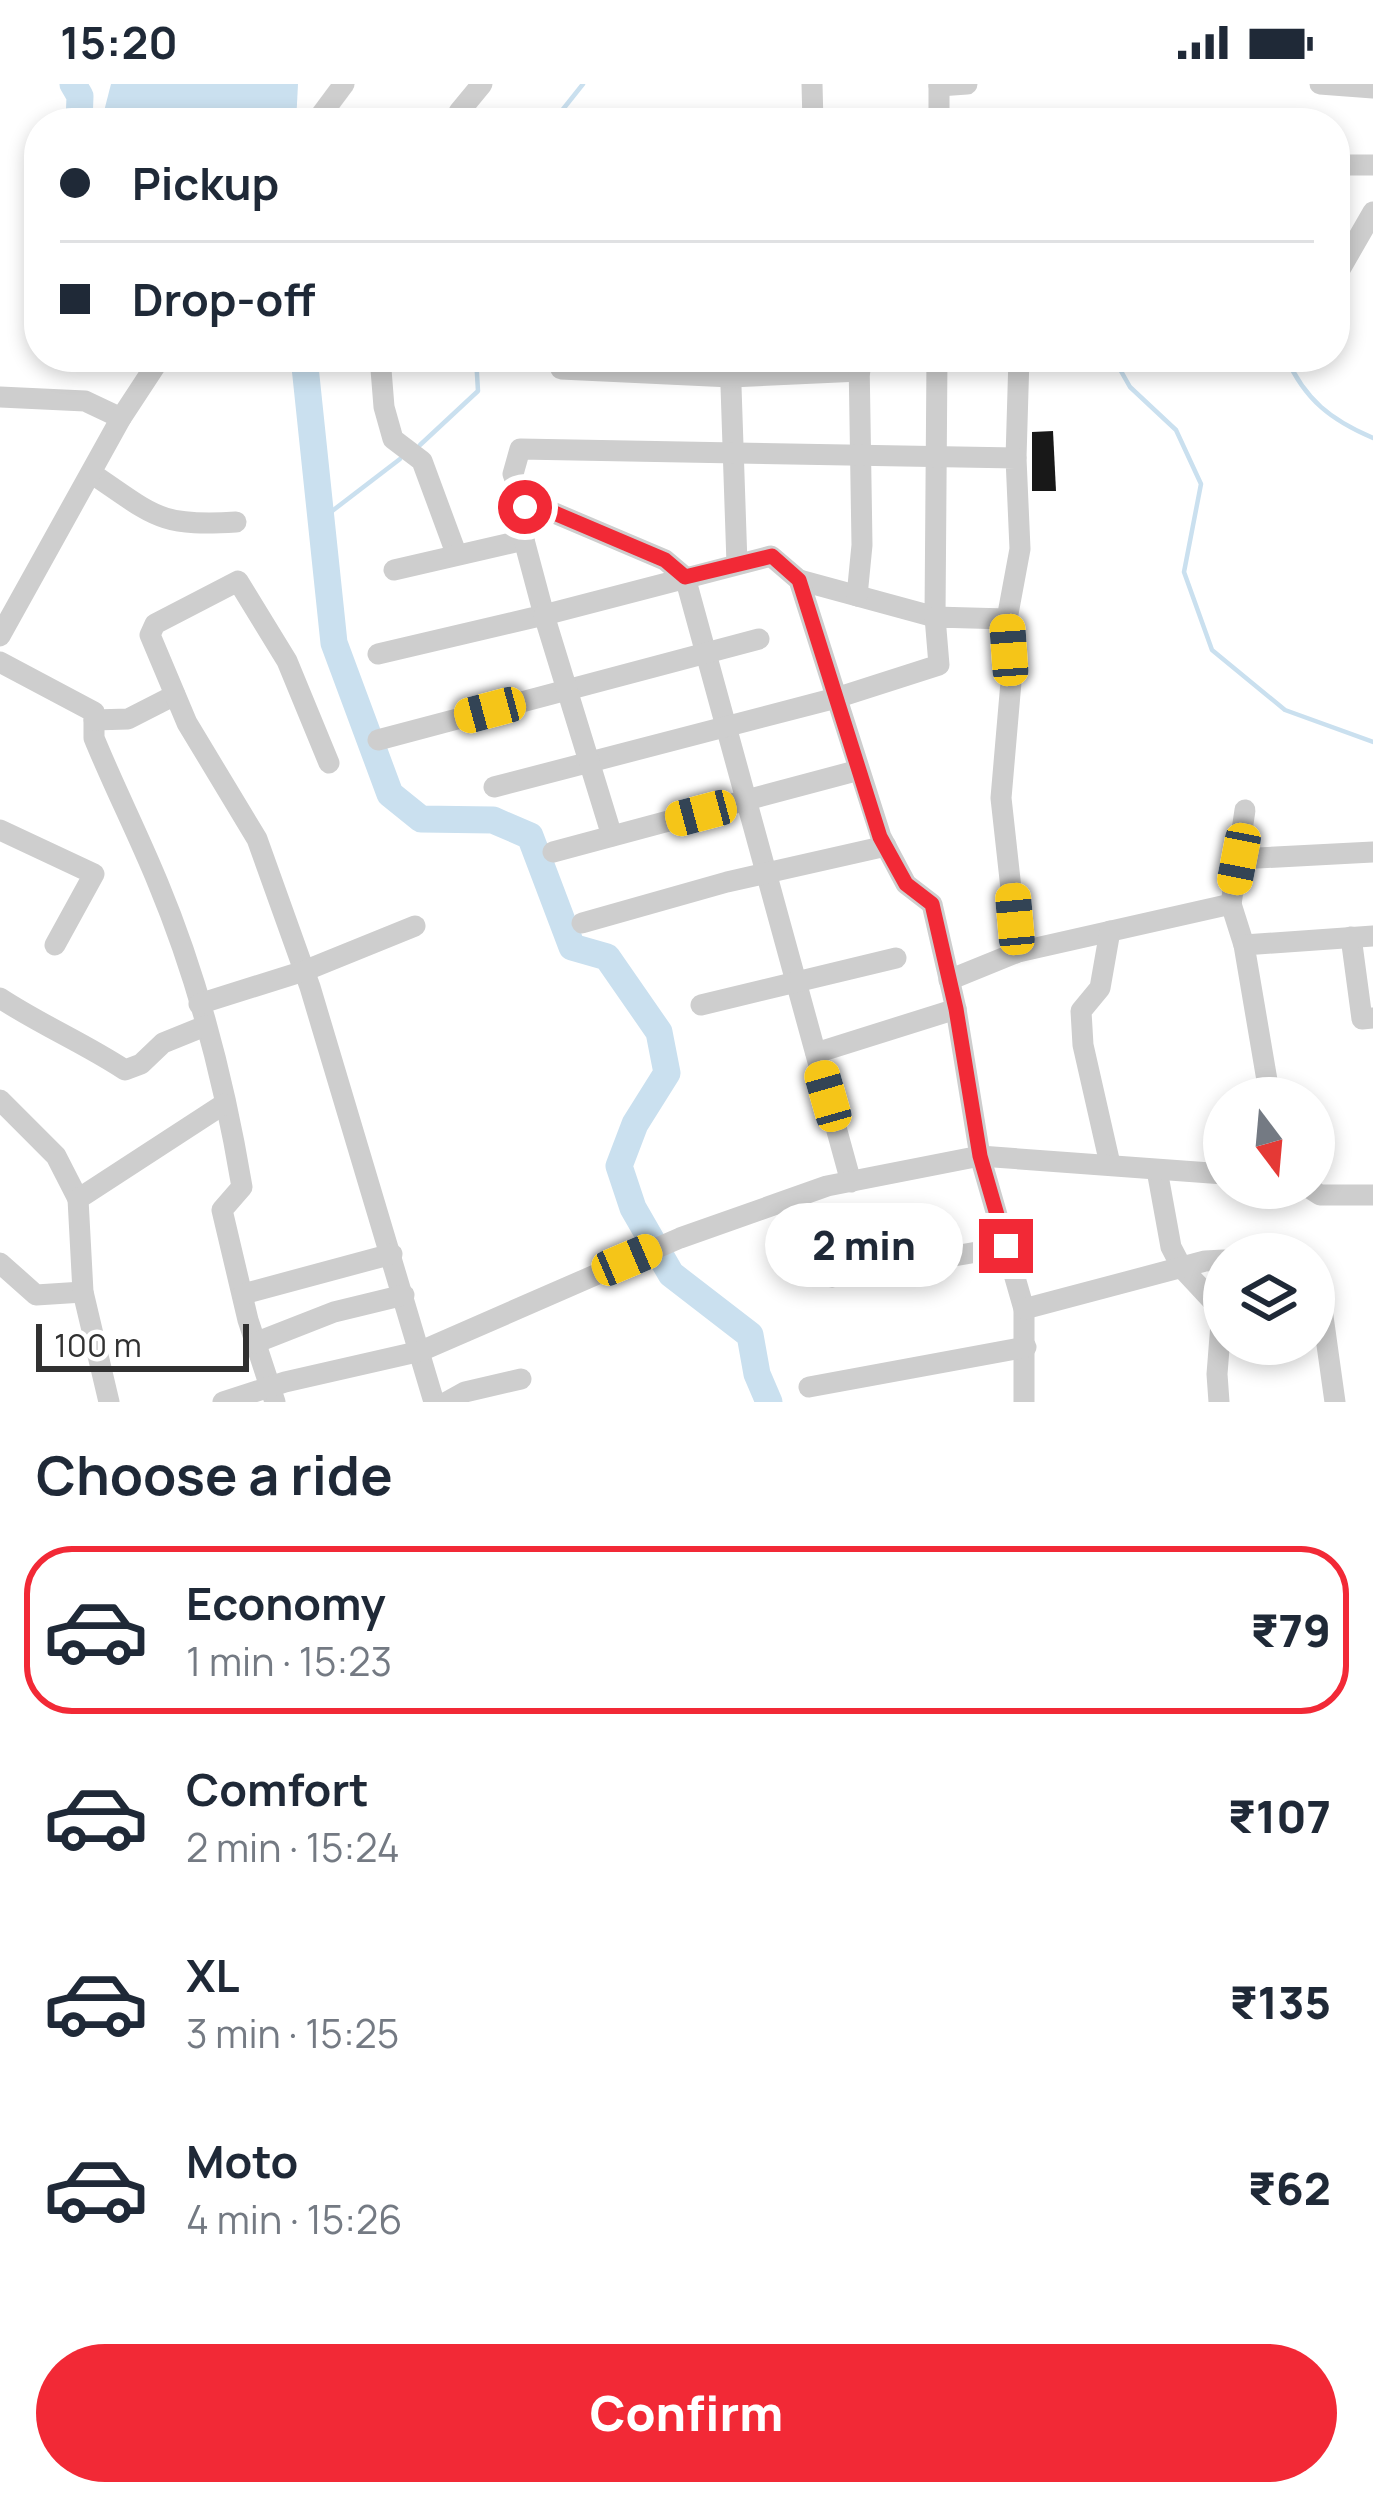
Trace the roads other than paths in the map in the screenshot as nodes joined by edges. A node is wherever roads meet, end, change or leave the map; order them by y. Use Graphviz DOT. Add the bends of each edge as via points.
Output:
graph roads {
  1 [pos="968,84"];
  2 [pos="1320,84"];
  3 [pos="939,85"];
  4 [pos="1373,88"];
  5 [pos="1373,212"];
  6 [pos="1350,252"];
  7 [pos="151,372"];
  8 [pos="381,372"];
  9 [pos="731,372"];
  10 [pos="860,372"];
  11 [pos="937,372"];
  12 [pos="1018,372"];
  13 [pos="0,397"];
  14 [pos="122,418"];
  15 [pos="734,454"];
  16 [pos="862,455"];
  17 [pos="936,456"];
  18 [pos="1016,458"];
  19 [pos="91,473"];
  20 [pos="525,507"];
  21 [pos="236,522"];
  22 [pos="524,540"];
  23 [pos="456,554"];
  24 [pos="737,564"];
  25 [pos="394,570"];
  26 [pos="685,577"];
  27 [pos="799,580"];
  28 [pos="857,596"];
  29 [pos="544,615"];
  30 [pos="935,617"];
  31 [pos="1006,619"];
  32 [pos="0,636"];
  33 [pos="759,639"];
  34 [pos="705,652"];
  35 [pos="378,654"];
  36 [pos="0,662"];
  37 [pos="565,689"];
  38 [pos="175,695"];
  39 [pos="836,698"];
  40 [pos="94,720"];
  41 [pos="725,724"];
  42 [pos="378,740"];
  43 [pos="329,763"];
  44 [pos="587,763"];
  45 [pos="859,770"];
  46 [pos="494,787"];
  47 [pos="746,801"];
  48 [pos="1245,811"];
  49 [pos="0,830"];
  50 [pos="612,836"];
  51 [pos="886,846"];
  52 [pos="553,852"];
  53 [pos="1373,852"];
  54 [pos="1239,859"];
  55 [pos="766,873"];
  56 [pos="1231,904"];
  57 [pos="582,923"];
  58 [pos="415,926"];
  59 [pos="1111,931"];
  60 [pos="1362,937"];
  61 [pos="55,945"];
  62 [pos="1244,945"];
  63 [pos="1018,952"];
  64 [pos="896,958"];
  65 [pos="304,971"];
  66 [pos="949,980"];
  67 [pos="796,982"];
  68 [pos="0,998"];
  69 [pos="701,1005"];
  70 [pos="956,1009"];
  71 [pos="202,1015"];
  72 [pos="1373,1018"];
  73 [pos="816,1053"];
  74 [pos="1266,1077"];
  75 [pos="0,1100"];
  76 [pos="224,1104"];
  77 [pos="980,1156"];
  78 [pos="1110,1164"];
  79 [pos="1157,1170"];
  80 [pos="1203,1173"];
  81 [pos="851,1182"];
  82 [pos="1335,1195"];
  83 [pos="1373,1195"];
  84 [pos="78,1199"];
  85 [pos="1006,1246"];
  86 [pos="392,1254"];
  87 [pos="0,1263"];
  88 [pos="1203,1264"];
  89 [pos="1182,1268"];
  90 [pos="832,1277"];
  91 [pos="83,1292"];
  92 [pos="242,1294"];
  93 [pos="404,1295"];
  94 [pos="1024,1309"];
  95 [pos="255,1343"];
  96 [pos="1026,1347"];
  97 [pos="421,1351"];
  98 [pos="1330,1365"];
  99 [pos="521,1379"];
  100 [pos="809,1387"];
  101 [pos="273,1394"];
  102 [pos="109,1402"];
  103 [pos="223,1402"];
  104 [pos="434,1402"];
  105 [pos="446,1402"];
  106 [pos="1024,1402"];
  107 [pos="1219,1402"];
  108 [pos="1335,1402"];
  1 -- 3 [label="street"];
  2 -- 4 [label="street"];
  5 -- 6 [label="street"];
  7 -- 14 [label="street"];
  8 -- 23 [label="street" via="393,439 422,461"];
  9 -- 15 [label="street"];
  10 -- 16 [label="street"];
  11 -- 17 [label="street"];
  12 -- 18 [label="street"];
  13 -- 14 [label="street" via="85,401"];
  14 -- 19 [label="street"];
  15 -- 16 [label="street"];
  15 -- 20 [label="street" via="520,449 513,474"];
  15 -- 24 [label="street"];
  16 -- 17 [label="street"];
  16 -- 28 [label="street"];
  17 -- 18 [label="street"];
  17 -- 30 [label="street"];
  18 -- 31 [label="street" via="1020,549"];
  19 -- 21 [label="street" via="161,520"];
  19 -- 32 [label="street"];
  20 -- 22 [label="street"];
  20 -- 26 [label="street" via="665,560"];
  22 -- 23 [label="street"];
  22 -- 29 [label="street"];
  23 -- 25 [label="street"];
  24 -- 26 [label="street"];
  24 -- 27 [label="street" via="772,556"];
  26 -- 29 [label="street"];
  26 -- 34 [label="street"];
  27 -- 28 [label="street"];
  27 -- 39 [label="street"];
  28 -- 30 [label="street"];
  29 -- 35 [label="street"];
  29 -- 37 [label="street"];
  30 -- 31 [label="street"];
  30 -- 39 [label="street" via="939,665"];
  31 -- 63 [label="street" via="1011,682 1001,799"];
  33 -- 34 [label="street"];
  34 -- 37 [label="street"];
  34 -- 41 [label="street"];
  36 -- 40 [label="street" via="94,712"];
  37 -- 42 [label="street"];
  37 -- 44 [label="street"];
  38 -- 40 [label="street" via="128,719"];
  38 -- 43 [label="street" via="150,635 155,624 238,581 286,661"];
  38 -- 65 [label="street" via="257,839"];
  39 -- 41 [label="street"];
  39 -- 45 [label="street"];
  40 -- 71 [label="street" via="94,738 158,882"];
  41 -- 44 [label="street"];
  41 -- 47 [label="street"];
  44 -- 46 [label="street"];
  44 -- 50 [label="street"];
  45 -- 47 [label="street"];
  45 -- 51 [label="street"];
  47 -- 50 [label="street"];
  47 -- 55 [label="street"];
  48 -- 54 [label="street"];
  49 -- 61 [label="street" via="94,874"];
  50 -- 52 [label="street"];
  51 -- 55 [label="street"];
  51 -- 66 [label="street" via="906,884 932,904"];
  53 -- 54 [label="street"];
  54 -- 56 [label="street"];
  55 -- 57 [label="street"];
  55 -- 67 [label="street"];
  56 -- 59 [label="street"];
  56 -- 62 [label="street"];
  58 -- 65 [label="street"];
  59 -- 63 [label="street"];
  59 -- 78 [label="street" via="1100,988 1081,1011"];
  60 -- 62 [label="street"];
  60 -- 72 [label="street" via="1362,1019"];
  62 -- 74 [label="street"];
  63 -- 66 [label="street"];
  64 -- 67 [label="street"];
  65 -- 71 [label="street"];
  65 -- 86 [label="street"];
  66 -- 70 [label="street"];
  67 -- 69 [label="street"];
  67 -- 73 [label="street"];
  68 -- 71 [label="street" via="125,1070"];
  70 -- 73 [label="street"];
  70 -- 77 [label="street"];
  71 -- 76 [label="street"];
  73 -- 81 [label="street"];
  75 -- 84 [label="street" via="56,1156"];
  76 -- 84 [label="street"];
  76 -- 92 [label="street" via="242,1187 222,1210"];
  77 -- 78 [label="street"];
  77 -- 81 [label="street"];
  77 -- 85 [label="street"];
  78 -- 79 [label="street"];
  79 -- 80 [label="street"];
  79 -- 89 [label="street"];
  81 -- 97 [label="street" via="680,1238"];
  82 -- 83 [label="street"];
  84 -- 91 [label="street"];
  85 -- 90 [label="street"];
  85 -- 94 [label="street"];
  86 -- 92 [label="street"];
  86 -- 93 [label="street"];
  87 -- 91 [label="street" via="36,1295"];
  88 -- 89 [label="street"];
  89 -- 94 [label="street"];
  89 -- 107 [label="street" via="1222,1310"];
  91 -- 102 [label="street"];
  92 -- 95 [label="street"];
  93 -- 95 [label="street"];
  93 -- 97 [label="street"];
  94 -- 96 [label="street"];
  95 -- 101 [label="street"];
  96 -- 100 [label="street"];
  96 -- 106 [label="street"];
  97 -- 101 [label="street"];
  97 -- 104 [label="street"];
  98 -- 108 [label="street"];
  99 -- 105 [label="street"];
  101 -- 103 [label="street"];
}
